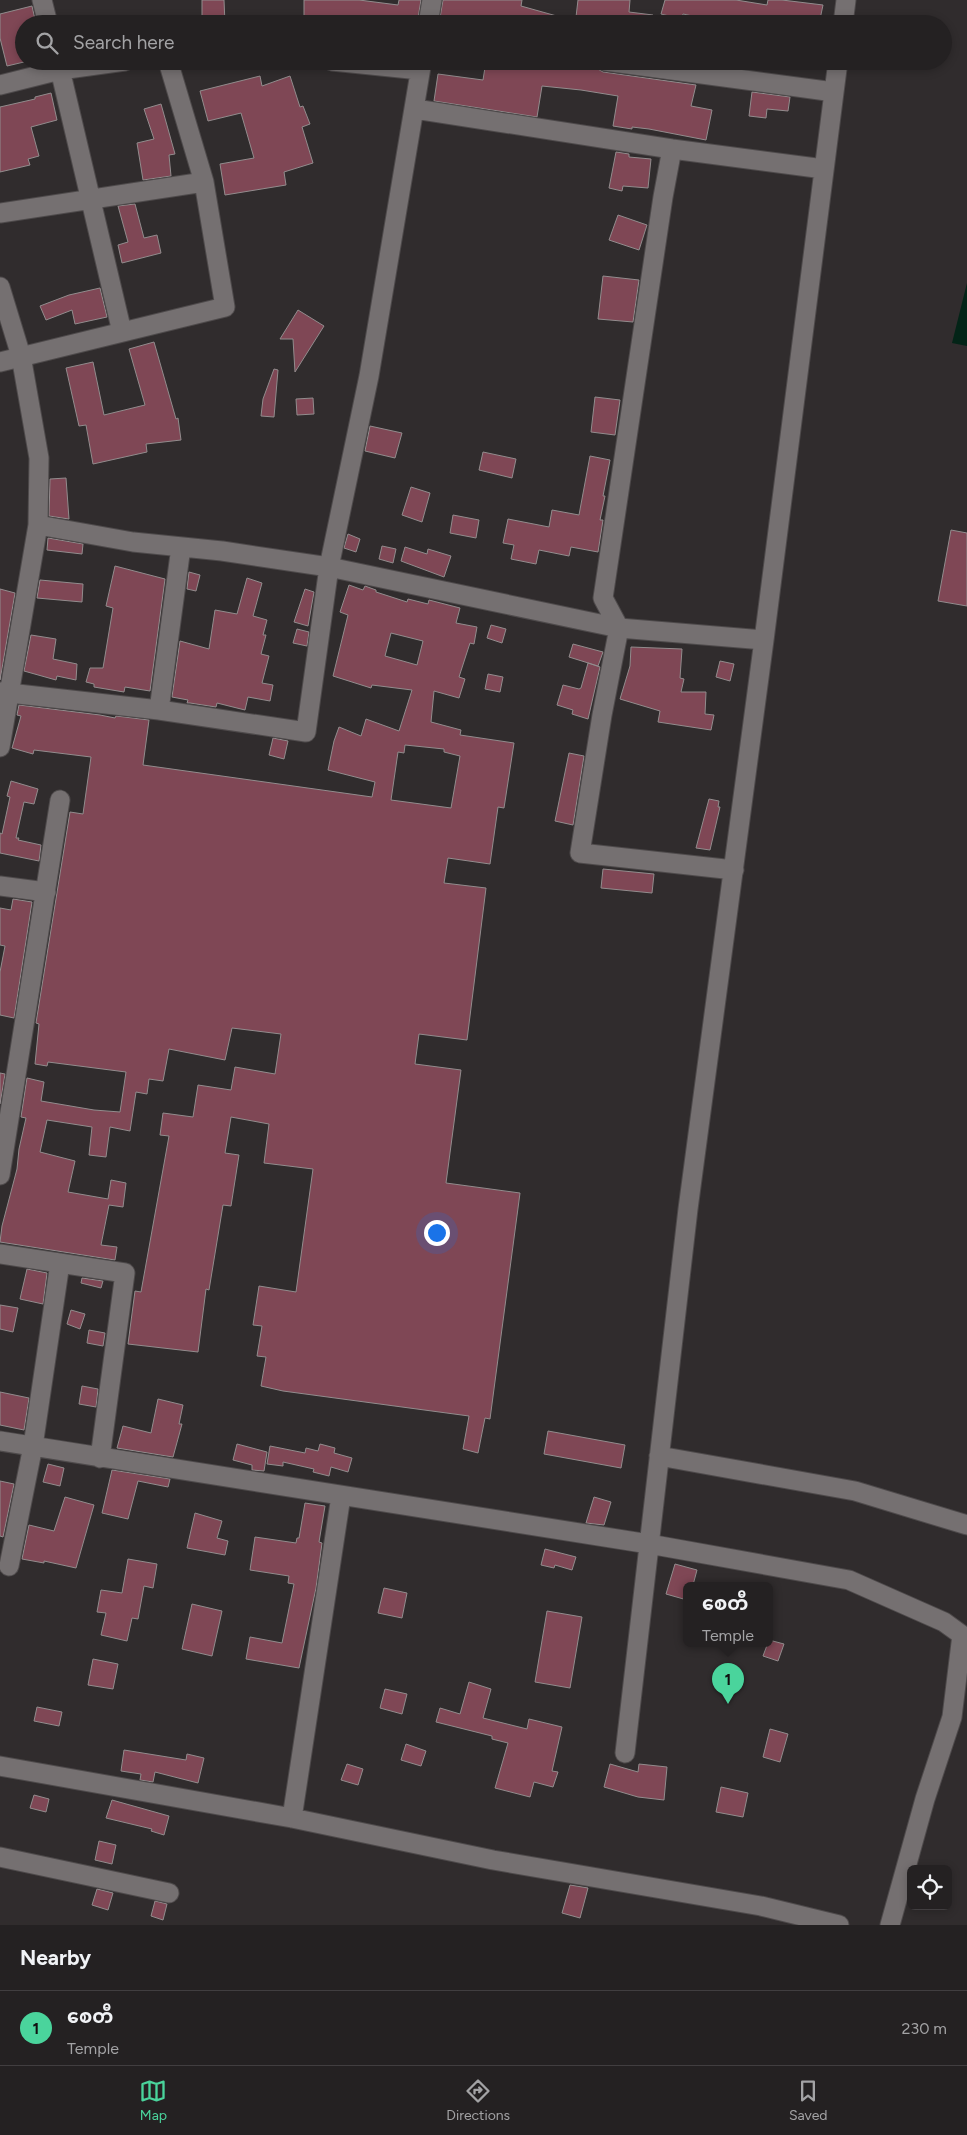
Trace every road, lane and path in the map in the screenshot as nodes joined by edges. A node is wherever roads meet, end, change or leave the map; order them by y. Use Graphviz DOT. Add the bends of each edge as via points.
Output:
graph roads {
  1 [pos="42,0"];
  2 [pos="432,0"];
  3 [pos="846,0"];
  4 [pos="46,15"];
  5 [pos="430,15"];
  6 [pos="844,15"];
  7 [pos="46,70"];
  8 [pos="60,70"];
  9 [pos="171,70"];
  10 [pos="420,70"];
  11 [pos="671,70"];
  12 [pos="837,70"];
  13 [pos="0,84"];
  14 [pos="834,92"];
  15 [pos="415,109"];
  16 [pos="672,149"];
  17 [pos="824,169"];
  18 [pos="204,182"];
  19 [pos="91,199"];
  20 [pos="0,213"];
  21 [pos="0,287"];
  22 [pos="122,332"];
  23 [pos="21,356"];
  24 [pos="0,362"];
  25 [pos="38,525"];
  26 [pos="181,547"];
  27 [pos="329,567"];
  28 [pos="619,628"];
  29 [pos="764,640"];
  30 [pos="5,693"];
  31 [pos="159,710"];
  32 [pos="0,747"];
  33 [pos="60,800"];
  34 [pos="734,870"];
  35 [pos="0,886"];
  36 [pos="46,892"];
  37 [pos="8,1068"];
  38 [pos="0,1175"];
  39 [pos="0,1254"];
  40 [pos="60,1263"];
  41 [pos="0,1442"];
  42 [pos="33,1446"];
  43 [pos="659,1456"];
  44 [pos="100,1458"];
  45 [pos="341,1496"];
  46 [pos="967,1525"];
  47 [pos="648,1544"];
  48 [pos="8,1566"];
  49 [pos="625,1753"];
  50 [pos="0,1766"];
  51 [pos="292,1818"];
  52 [pos="0,1857"];
  53 [pos="169,1893"];
  54 [pos="839,1925"];
  55 [pos="890,1925"];
  1 -- 4 [label="street"];
  2 -- 5 [label="street"];
  3 -- 6 [label="street"];
  7 -- 13 [label="street"];
  8 -- 19 [label="street"];
  9 -- 18 [label="street"];
  10 -- 15 [label="street"];
  11 -- 14 [label="street"];
  12 -- 14 [label="street"];
  14 -- 17 [label="street"];
  15 -- 16 [label="street"];
  15 -- 27 [label="street" via="369,376"];
  16 -- 17 [label="street"];
  16 -- 28 [label="street" via="604,598"];
  17 -- 29 [label="street"];
  18 -- 19 [label="street"];
  18 -- 22 [label="street" via="225,307"];
  19 -- 20 [label="street"];
  19 -- 22 [label="street"];
  21 -- 23 [label="street"];
  22 -- 23 [label="street"];
  23 -- 24 [label="street"];
  23 -- 25 [label="street" via="40,458"];
  25 -- 26 [label="street"];
  25 -- 30 [label="street"];
  26 -- 27 [label="street"];
  26 -- 31 [label="street"];
  27 -- 28 [label="street"];
  27 -- 31 [label="street" via="306,732"];
  28 -- 29 [label="street"];
  28 -- 34 [label="street" via="580,853"];
  29 -- 34 [label="street"];
  30 -- 31 [label="street"];
  30 -- 32 [label="street"];
  33 -- 36 [label="street"];
  34 -- 43 [label="street" via="688,1209"];
  35 -- 36 [label="street"];
  36 -- 37 [label="street"];
  37 -- 38 [label="street"];
  39 -- 40 [label="street"];
  40 -- 42 [label="street"];
  40 -- 44 [label="street" via="126,1273"];
  41 -- 42 [label="street"];
  42 -- 44 [label="street"];
  42 -- 48 [label="street"];
  43 -- 46 [label="street" via="855,1491"];
  43 -- 47 [label="street"];
  44 -- 45 [label="street"];
  45 -- 47 [label="street"];
  45 -- 51 [label="street"];
  47 -- 49 [label="street"];
  47 -- 55 [label="street" via="849,1580 944,1622 962,1635 952,1717"];
  50 -- 51 [label="street"];
  51 -- 54 [label="street" via="492,1860 761,1906"];
  52 -- 53 [label="street"];
}
